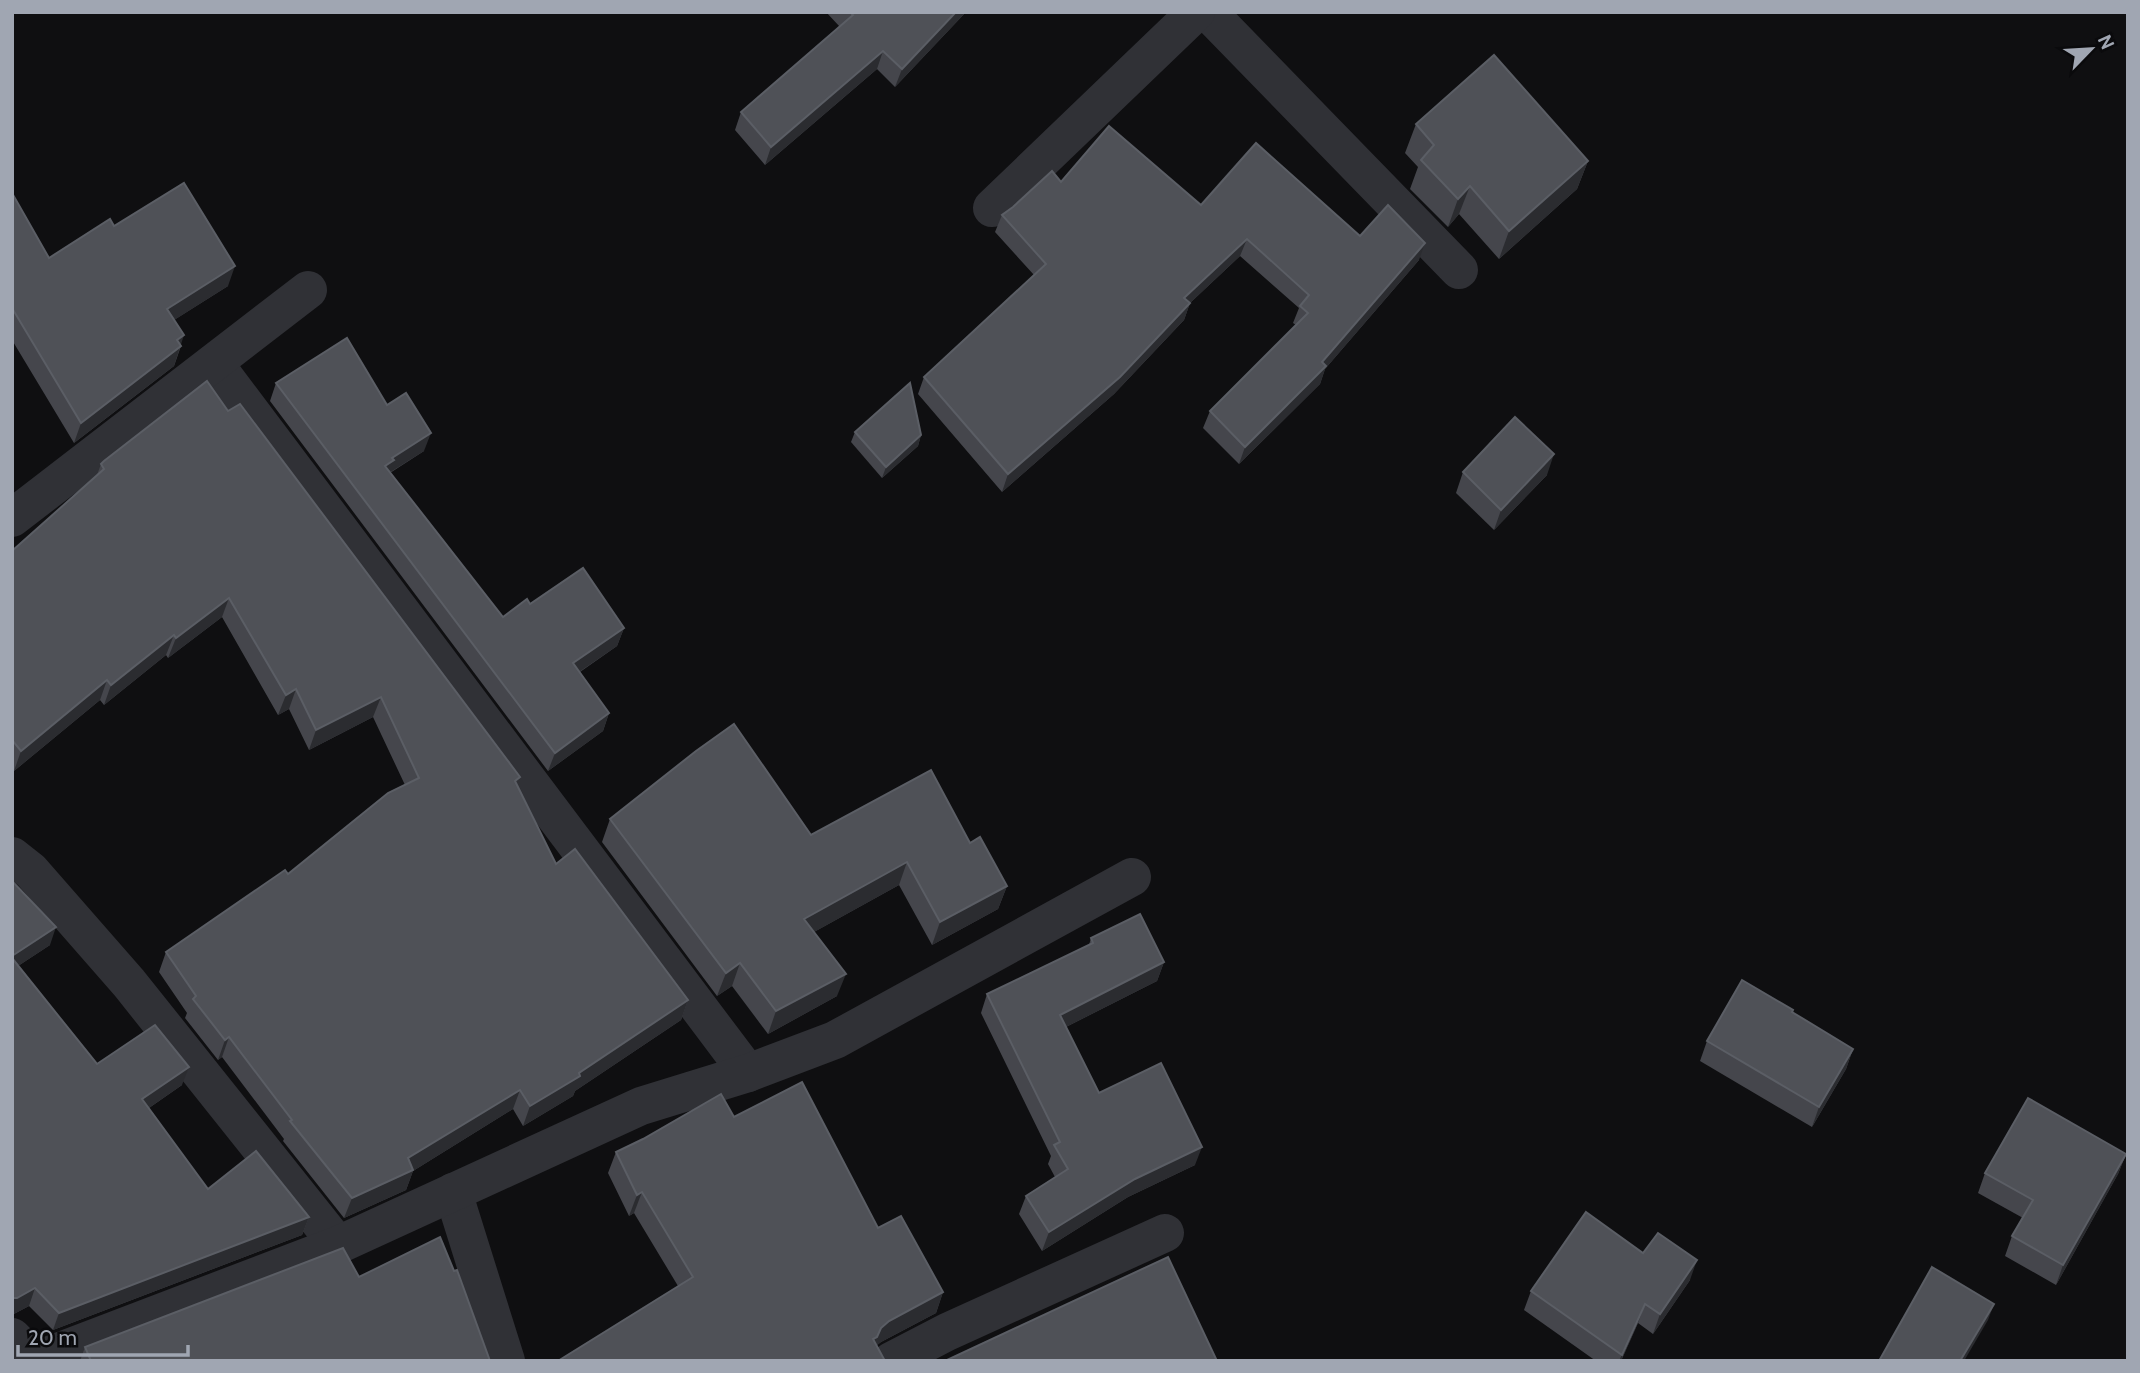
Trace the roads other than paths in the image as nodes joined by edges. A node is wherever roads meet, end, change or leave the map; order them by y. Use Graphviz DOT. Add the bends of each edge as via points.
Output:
graph roads {
  1 [pos="1196,12"];
  2 [pos="1208,12"];
  3 [pos="992,208"];
  4 [pos="1459,270"];
  5 [pos="308,290"];
  6 [pos="214,363"];
  7 [pos="12,517"];
  8 [pos="12,856"];
  9 [pos="1132,877"];
  10 [pos="748,1073"];
  11 [pos="453,1192"];
  12 [pos="1165,1233"];
  13 [pos="338,1245"];
  14 [pos="12,1337"];
  15 [pos="34,1361"];
  16 [pos="506,1361"];
  17 [pos="891,1361"];
  1 -- 3 [label="street"];
  2 -- 4 [label="street"];
  5 -- 6 [label="street"];
  6 -- 7 [label="street"];
  6 -- 10 [label="street"];
  8 -- 13 [label="street" via="129,983"];
  9 -- 10 [label="street" via="835,1040"];
  10 -- 11 [label="street" via="641,1106"];
  11 -- 13 [label="street"];
  11 -- 16 [label="street"];
  12 -- 17 [label="street"];
  13 -- 15 [label="street"];
  14 -- 15 [label="street"];
}
